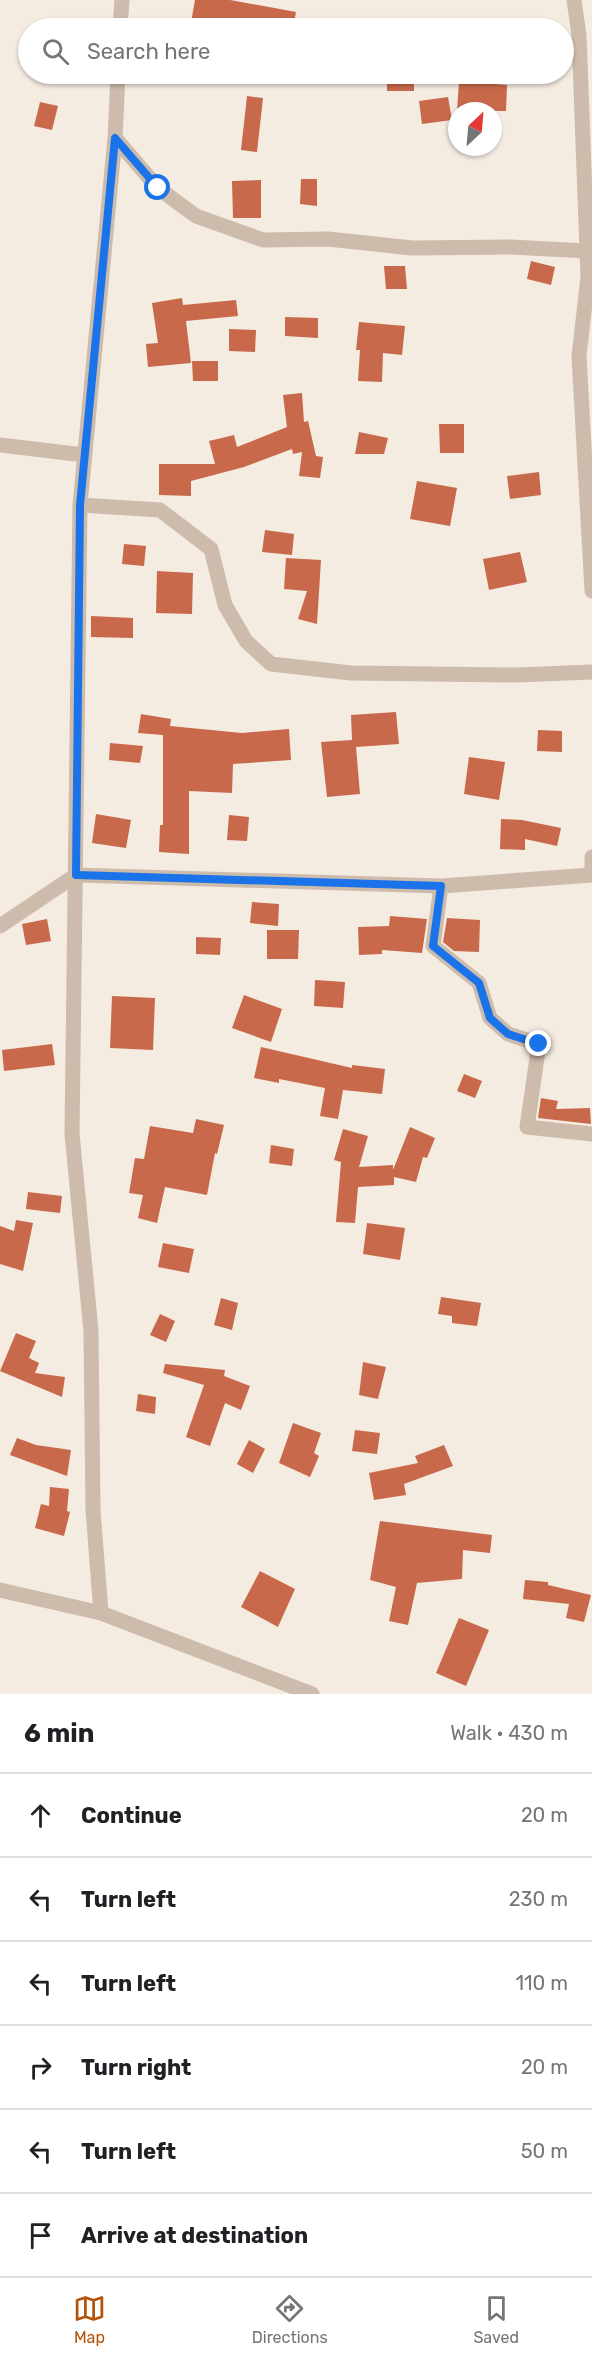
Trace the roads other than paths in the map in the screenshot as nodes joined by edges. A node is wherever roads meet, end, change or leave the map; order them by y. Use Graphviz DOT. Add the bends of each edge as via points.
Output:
graph roads {
  1 [pos="122,0"];
  2 [pos="574,0"];
  3 [pos="121,18"];
  4 [pos="586,57"];
  5 [pos="118,84"];
  6 [pos="115,138"];
  7 [pos="587,251"];
  8 [pos="0,445"];
  9 [pos="84,455"];
  10 [pos="80,505"];
  11 [pos="592,591"];
  12 [pos="592,672"];
  13 [pos="592,857"];
  14 [pos="76,875"];
  15 [pos="592,875"];
  16 [pos="441,886"];
  17 [pos="0,926"];
  18 [pos="592,1134"];
  19 [pos="0,1590"];
  20 [pos="101,1612"];
  21 [pos="312,1694"];
  1 -- 3 [label="street"];
  2 -- 4 [label="street"];
  4 -- 7 [label="street"];
  5 -- 6 [label="street"];
  6 -- 7 [label="street" via="158,188 196,216 264,240"];
  6 -- 9 [label="street"];
  7 -- 11 [label="street" via="579,356"];
  8 -- 9 [label="street"];
  9 -- 10 [label="street"];
  10 -- 12 [label="street" via="160,510 211,549 225,605 246,640 271,664 351,673"];
  10 -- 14 [label="street"];
  13 -- 15 [label="street"];
  14 -- 16 [label="street"];
  14 -- 17 [label="street"];
  14 -- 20 [label="street" via="72,1134 91,1331 93,1510"];
  15 -- 16 [label="street"];
  16 -- 18 [label="street" via="433,946 479,983 490,1018 508,1034 539,1044 527,1127"];
  19 -- 20 [label="street"];
  20 -- 21 [label="street"];
}
